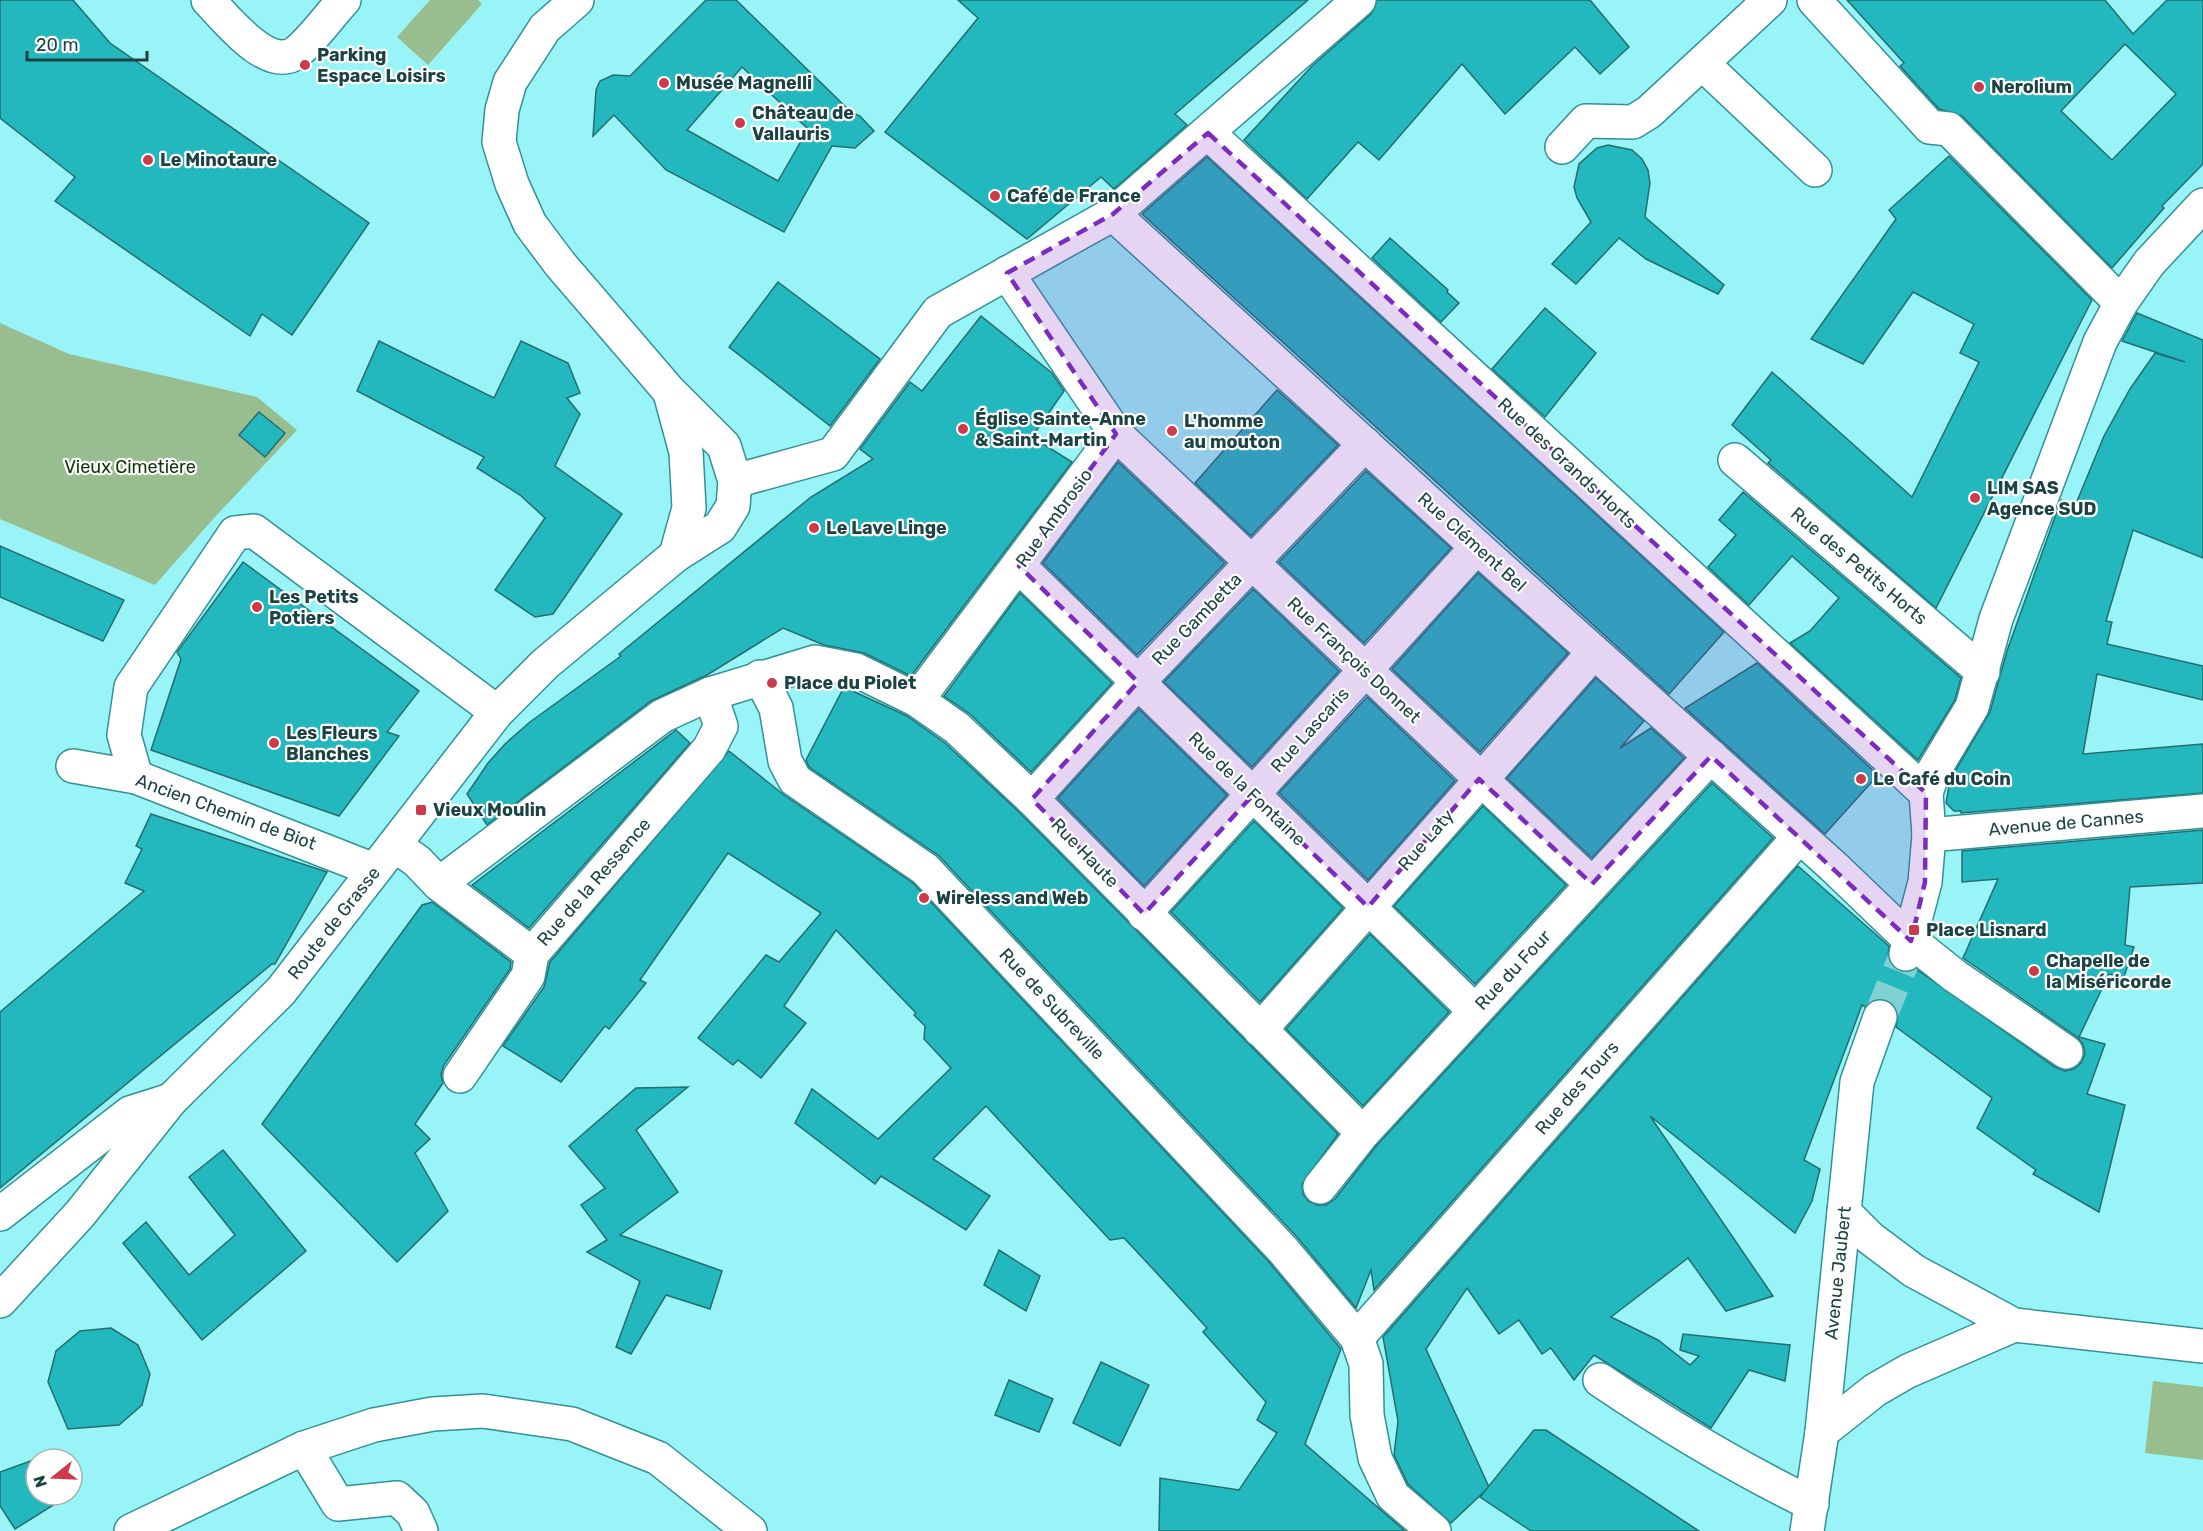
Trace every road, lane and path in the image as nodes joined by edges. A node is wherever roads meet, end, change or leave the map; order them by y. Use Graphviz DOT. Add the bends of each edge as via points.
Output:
graph roads {
  1 [pos="208,0"];
  2 [pos="344,0"];
  3 [pos="577,0"];
  4 [pos="1359,0"];
  5 [pos="1770,0"];
  6 [pos="1814,0"];
  7 [pos="1703,64"];
  8 [pos="1208,133"];
  9 [pos="1562,147"];
  10 [pos="1815,170"];
  11 [pos="2203,205"];
  12 [pos="1113,214"];
  13 [pos="1007,273"];
  14 [pos="2121,303"];
  15 [pos="669,391"];
  16 [pos="1116,434"];
  17 [pos="1365,444"];
  18 [pos="1735,460"];
  19 [pos="735,481"];
  20 [pos="1477,547"];
  21 [pos="676,555"];
  22 [pos="1251,563"];
  23 [pos="1019,566"];
  24 [pos="1594,652"];
  25 [pos="1365,669"];
  26 [pos="1983,672"];
  27 [pos="760,677"];
  28 [pos="1138,682"];
  29 [pos="710,694"];
  30 [pos="917,700"];
  31 [pos="496,712"];
  32 [pos="1711,756"];
  33 [pos="73,766"];
  34 [pos="136,777"];
  35 [pos="1479,779"];
  36 [pos="1926,792"];
  37 [pos="1253,795"];
  38 [pos="1032,799"];
  39 [pos="2203,811"];
  40 [pos="1929,835"];
  41 [pos="1798,838"];
  42 [pos="394,845"];
  43 [pos="374,870"];
  44 [pos="439,884"];
  45 [pos="1592,884"];
  46 [pos="1368,907"];
  47 [pos="1144,914"];
  48 [pos="1909,947"];
  49 [pos="532,954"];
  50 [pos="1475,1011"];
  51 [pos="1880,1017"];
  52 [pos="1260,1030"];
  53 [pos="2066,1052"];
  54 [pos="460,1076"];
  55 [pos="171,1100"];
  56 [pos="1364,1133"];
  57 [pos="1320,1187"];
  58 [pos="1844,1212"];
  59 [pos="0,1214"];
  60 [pos="0,1300"];
  61 [pos="2014,1325"];
  62 [pos="1356,1338"];
  63 [pos="2203,1346"];
  64 [pos="1600,1380"];
  65 [pos="1822,1432"];
  66 [pos="304,1448"];
  67 [pos="1810,1517"];
  68 [pos="131,1531"];
  69 [pos="421,1531"];
  70 [pos="750,1531"];
  71 [pos="1434,1531"];
  1 -- 2 [label="street" via="254,46 268,55 286,58 297,52"];
  3 -- 15 [label="street" via="545,28 510,82 499,142 530,224"];
  4 -- 8 [label="street"];
  5 -- 7 [label="street"];
  6 -- 14 [label="street" via="1930,127 1949,129"];
  7 -- 9 [label="street" via="1633,122 1586,120"];
  7 -- 10 [label="street"];
  8 -- 12 [label="street"];
  8 -- 36 [label="street, Rue des Grands Horts"];
  11 -- 14 [label="street" via="2149,263"];
  12 -- 13 [label="street"];
  12 -- 17 [label="street, Rue Clément Bel"];
  13 -- 16 [label="street"];
  13 -- 19 [label="street" via="938,312 833,454"];
  14 -- 26 [label="street" via="2100,342 2000,608"];
  15 -- 19 [label="street" via="724,446"];
  15 -- 21 [label="street" via="686,452 689,508"];
  16 -- 22 [label="street, Rue François Donnet"];
  16 -- 23 [label="street, Rue Ambrosio"];
  17 -- 20 [label="street, Rue Clément Bel"];
  17 -- 22 [label="street, Rue Gambetta"];
  18 -- 26 [label="street, Rue des Petits Horts"];
  19 -- 21 [label="street, Route de Grasse" via="733,506 720,526"];
  20 -- 24 [label="street, Rue Clément Bel"];
  20 -- 25 [label="street, Rue Lascaris"];
  21 -- 31 [label="street, Route de Grasse" via="545,664"];
  22 -- 25 [label="street, Rue François Donnet"];
  22 -- 28 [label="street, Rue Gambetta"];
  23 -- 28 [label="street, Rue de la Fontaine"];
  23 -- 30 [label="street, Rue Ambrosio"];
  24 -- 32 [label="street, Rue Clément Bel"];
  24 -- 35 [label="street, Rue Laty"];
  25 -- 35 [label="street, Rue François Donnet"];
  25 -- 37 [label="street, Rue Lascaris"];
  26 -- 36 [label="street" via="1972,707 1933,772"];
  27 -- 29 [label="street, Rue Haute"];
  27 -- 30 [label="street, Rue Haute" via="814,662 856,670"];
  27 -- 62 [label="street, Rue de Subreville" via="776,708 785,761 795,780 925,869 1206,1166"];
  28 -- 37 [label="street, Rue de la Fontaine"];
  28 -- 38 [label="street, Rue Gambetta"];
  29 -- 44 [label="street, Rue Haute" via="662,717"];
  29 -- 49 [label="street, Rue de la Ressence" via="721,726 709,749"];
  30 -- 38 [label="street, Rue Haute" via="957,728"];
  31 -- 34 [label="street" via="254,531 235,533 131,687 123,735"];
  31 -- 42 [label="street, Route de Grasse"];
  32 -- 41 [label="street, Rue Clément Bel"];
  32 -- 45 [label="street, Rue du Four"];
  33 -- 34 [label="street, Ancien Chemin de Biot"];
  34 -- 43 [label="street, Ancien Chemin de Biot"];
  35 -- 45 [label="street, Rue François Donnet"];
  35 -- 46 [label="street, Rue Laty"];
  36 -- 40 [label="street"];
  37 -- 46 [label="street, Rue de la Fontaine"];
  37 -- 47 [label="street, Rue Lascaris"];
  38 -- 47 [label="street, Rue Haute"];
  39 -- 40 [label="street, Avenue de Cannes"];
  40 -- 48 [label="street" via="1925,882"];
  41 -- 48 [label="street, Rue Clément Bel" via="1834,867"];
  41 -- 62 [label="street, Rue des Tours"];
  42 -- 43 [label="street, Route de Grasse"];
  42 -- 44 [label="street, Rue de la Ressence"];
  43 -- 55 [label="street, Route de Grasse" via="281,991"];
  44 -- 49 [label="street, Rue de la Ressence"];
  45 -- 50 [label="street, Rue du Four"];
  46 -- 50 [label="street, Rue de la Fontaine"];
  46 -- 52 [label="street, Rue Laty"];
  47 -- 52 [label="street, Rue Haute"];
  48 -- 53 [label="street, Rue Clément Bel"];
  49 -- 54 [label="street" via="528,976"];
  50 -- 56 [label="street, Rue du Four"];
  51 -- 58 [label="street, Avenue Jaubert" via="1857,1082"];
  52 -- 56 [label="street, Rue Haute"];
  55 -- 59 [label="street" via="130,1113"];
  55 -- 60 [label="street, Route de Grasse" via="80,1214"];
  56 -- 57 [label="street, Rue du Four"];
  58 -- 61 [label="street" via="1870,1238 1914,1271"];
  58 -- 65 [label="street, Avenue Jaubert"];
  61 -- 63 [label="street"];
  61 -- 65 [label="street" via="1908,1371 1875,1390"];
  62 -- 71 [label="street" via="1366,1364 1367,1415 1375,1458 1393,1496"];
  64 -- 67 [label="street" via="1765,1481"];
  65 -- 67 [label="street, Avenue Jaubert"];
  66 -- 68 [label="street"];
  66 -- 69 [label="street" via="338,1504 397,1498 413,1513"];
  66 -- 70 [label="street" via="374,1425 433,1414 483,1411 535,1417 572,1424 658,1458"];
}
